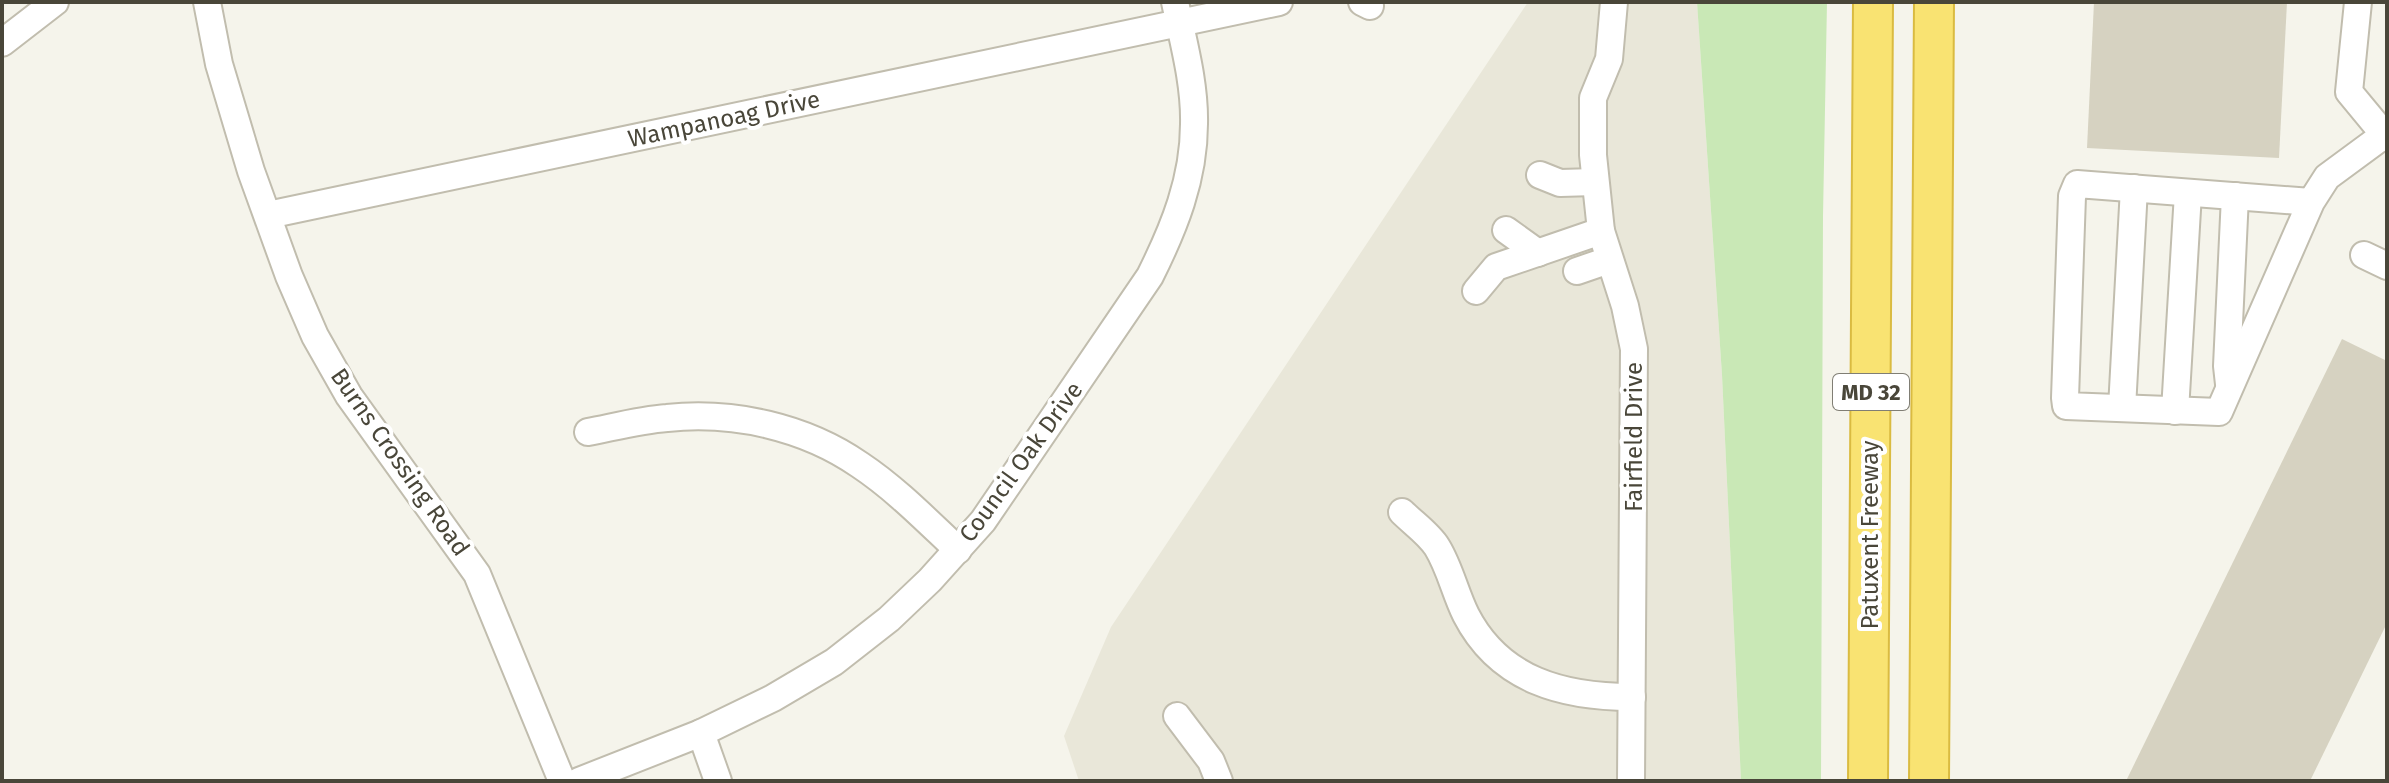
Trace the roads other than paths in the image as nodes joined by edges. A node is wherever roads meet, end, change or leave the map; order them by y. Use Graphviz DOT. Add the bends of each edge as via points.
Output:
graph roads {
  1 [pos="55,2"];
  2 [pos="207,2"];
  3 [pos="1279,2"];
  4 [pos="1614,2"];
  5 [pos="1873,2"];
  6 [pos="1934,2"];
  7 [pos="2358,2"];
  8 [pos="1177,12"];
  9 [pos="2,43"];
  10 [pos="2386,137"];
  11 [pos="1540,175"];
  12 [pos="1595,182"];
  13 [pos="2134,188"];
  14 [pos="2188,193"];
  15 [pos="2235,196"];
  16 [pos="2311,202"];
  17 [pos="268,215"];
  18 [pos="1506,230"];
  19 [pos="1601,231"];
  20 [pos="1538,253"];
  21 [pos="1609,260"];
  22 [pos="1577,271"];
  23 [pos="1476,291"];
  24 [pos="2230,392"];
  25 [pos="2122,408"];
  26 [pos="2175,411"];
  27 [pos="588,432"];
  28 [pos="1402,512"];
  29 [pos="958,550"];
  30 [pos="1632,697"];
  31 [pos="1177,716"];
  32 [pos="701,733"];
  33 [pos="562,781"];
  34 [pos="579,781"];
  35 [pos="718,781"];
  36 [pos="1219,781"];
  37 [pos="1631,781"];
  38 [pos="1868,781"];
  39 [pos="1929,781"];
  1 -- 9 [label="street"];
  2 -- 17 [label="street, Burns Crossing Road" via="235,121"];
  3 -- 8 [label="street, Wampanoag Drive"];
  4 -- 12 [label="street, Fairfield Drive" via="1609,59 1593,98"];
  5 -- 38 [label="highway, Patuxent Freeway / MD 32"];
  6 -- 39 [label="highway, MD 32"];
  7 -- 10 [label="street" via="2349,92"];
  8 -- 17 [label="street, Wampanoag Drive"];
  8 -- 29 [label="street, Council Oak Drive" via="1195,122 1184,198 1170,236 1150,276 1071,395"];
  10 -- 16 [label="street" via="2327,177"];
  11 -- 12 [label="street" via="1560,183"];
  12 -- 19 [label="street, Fairfield Drive"];
  13 -- 14 [label="street"];
  13 -- 25 [label="street"];
  13 -- 25 [label="street" via="2077,184 2072,196 2066,406"];
  14 -- 15 [label="street"];
  14 -- 26 [label="street"];
  15 -- 16 [label="street"];
  15 -- 24 [label="street"];
  16 -- 24 [label="street"];
  17 -- 33 [label="street, Burns Crossing Road" via="315,336 349,396 477,574"];
  18 -- 20 [label="street"];
  19 -- 20 [label="street"];
  19 -- 21 [label="street, Fairfield Drive"];
  20 -- 23 [label="street" via="1496,267"];
  21 -- 22 [label="street"];
  21 -- 30 [label="street, Fairfield Drive" via="1634,349"];
  24 -- 26 [label="street" via="2219,412"];
  25 -- 26 [label="street"];
  27 -- 29 [label="street" via="667,418 717,417 796,432 861,466"];
  28 -- 30 [label="street" via="1436,545 1466,615 1505,662 1559,690"];
  29 -- 32 [label="street, Council Oak Drive" via="889,619 834,662"];
  30 -- 37 [label="street, Fairfield Drive"];
  31 -- 36 [label="street" via="1211,761"];
  32 -- 34 [label="street, Council Oak Drive"];
  32 -- 35 [label="street"];
}
